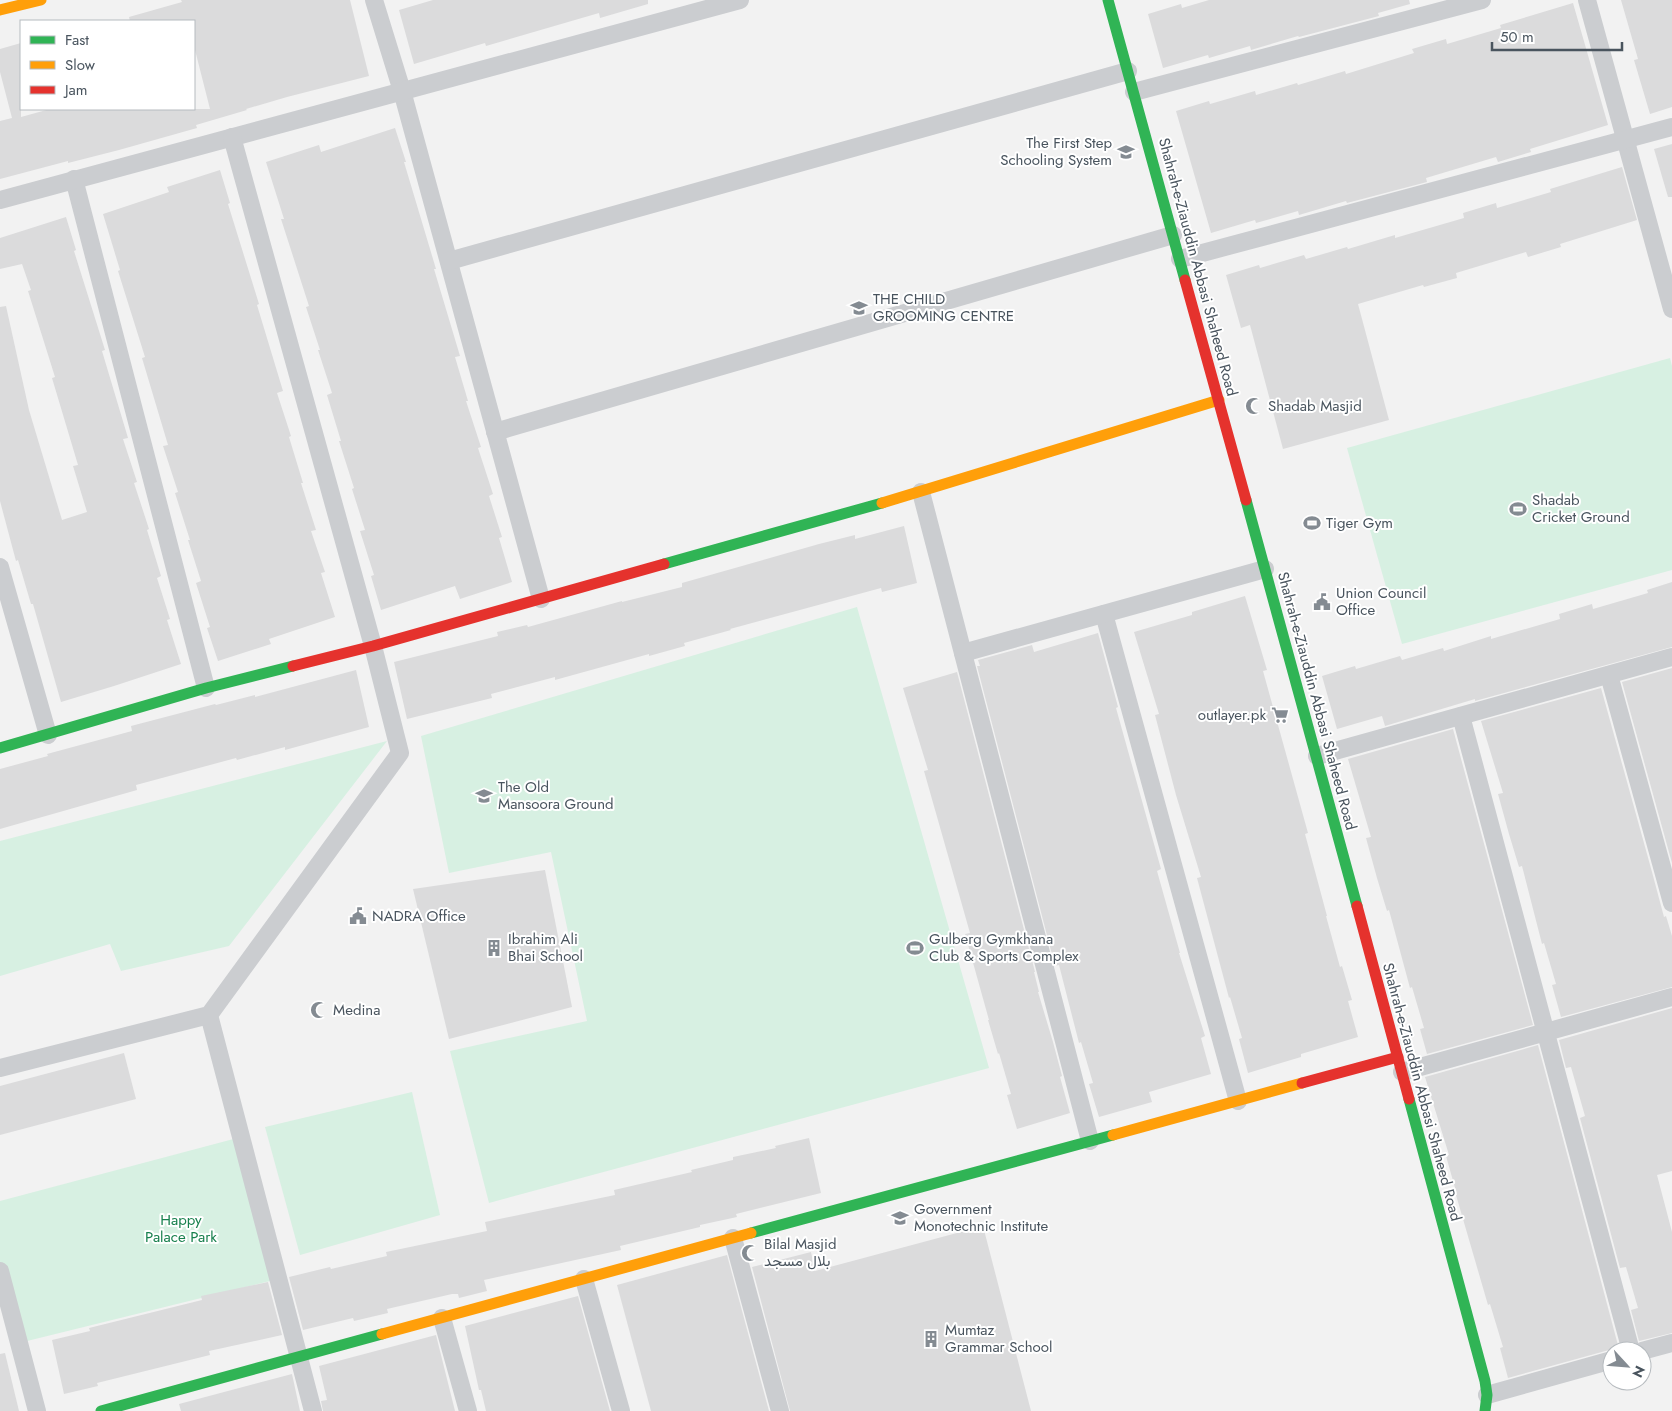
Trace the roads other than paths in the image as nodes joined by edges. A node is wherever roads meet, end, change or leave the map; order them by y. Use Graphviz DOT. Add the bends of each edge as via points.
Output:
graph roads {
  1 [pos="41,0"];
  2 [pos="374,0"];
  3 [pos="740,0"];
  4 [pos="1108,0"];
  5 [pos="1482,0"];
  6 [pos="1587,0"];
  7 [pos="0,10"];
  8 [pos="1128,71"];
  9 [pos="402,91"];
  10 [pos="1134,92"];
  11 [pos="1672,127"];
  12 [pos="232,137"];
  13 [pos="1626,139"];
  14 [pos="74,179"];
  15 [pos="0,200"];
  16 [pos="1173,234"];
  17 [pos="1180,260"];
  18 [pos="448,261"];
  19 [pos="1672,309"];
  20 [pos="1219,400"];
  21 [pos="496,432"];
  22 [pos="921,492"];
  23 [pos="0,567"];
  24 [pos="1265,569"];
  25 [pos="541,599"];
  26 [pos="1104,614"];
  27 [pos="373,646"];
  28 [pos="963,653"];
  29 [pos="1672,658"];
  30 [pos="1609,675"];
  31 [pos="206,688"];
  32 [pos="1461,716"];
  33 [pos="48,735"];
  34 [pos="0,748"];
  35 [pos="1317,756"];
  36 [pos="1672,903"];
  37 [pos="1672,997"];
  38 [pos="209,1015"];
  39 [pos="1546,1031"];
  40 [pos="1400,1064"];
  41 [pos="0,1068"];
  42 [pos="1238,1100"];
  43 [pos="1090,1141"];
  44 [pos="733,1238"];
  45 [pos="0,1271"];
  46 [pos="584,1279"];
  47 [pos="442,1318"];
  48 [pos="1628,1341"];
  49 [pos="1672,1343"];
  50 [pos="1652,1348"];
  51 [pos="299,1357"];
  52 [pos="1602,1363"];
  53 [pos="1486,1403"];
  54 [pos="155,1404"];
  55 [pos="37,1411"];
  56 [pos="101,1411"];
  57 [pos="314,1411"];
  58 [pos="468,1411"];
  59 [pos="622,1411"];
  60 [pos="780,1411"];
  1 -- 7 [label="street"];
  2 -- 9 [label="street"];
  3 -- 9 [label="street"];
  4 -- 8 [label="street, Shahrah-e-Ziauddin Abbasi Shaheed Road"];
  5 -- 10 [label="street"];
  6 -- 13 [label="street"];
  8 -- 10 [label="street, Shahrah-e-Ziauddin Abbasi Shaheed Road"];
  8 -- 18 [label="street"];
  9 -- 12 [label="street"];
  9 -- 18 [label="street"];
  10 -- 16 [label="street, Shahrah-e-Ziauddin Abbasi Shaheed Road"];
  11 -- 13 [label="street"];
  12 -- 14 [label="street"];
  12 -- 27 [label="street"];
  13 -- 17 [label="street"];
  13 -- 19 [label="street"];
  14 -- 15 [label="street"];
  14 -- 31 [label="street"];
  16 -- 17 [label="street, Shahrah-e-Ziauddin Abbasi Shaheed Road"];
  16 -- 21 [label="street"];
  17 -- 20 [label="street, Shahrah-e-Ziauddin Abbasi Shaheed Road"];
  18 -- 21 [label="street"];
  20 -- 22 [label="street"];
  20 -- 24 [label="street, Shahrah-e-Ziauddin Abbasi Shaheed Road"];
  21 -- 25 [label="street"];
  22 -- 25 [label="street"];
  22 -- 28 [label="street"];
  23 -- 33 [label="street"];
  24 -- 26 [label="street"];
  24 -- 35 [label="street, Shahrah-e-Ziauddin Abbasi Shaheed Road"];
  25 -- 27 [label="street"];
  26 -- 28 [label="street"];
  26 -- 42 [label="street"];
  27 -- 31 [label="street"];
  27 -- 38 [label="street" via="400,753"];
  28 -- 43 [label="street"];
  29 -- 30 [label="street"];
  30 -- 32 [label="street"];
  30 -- 36 [label="street"];
  31 -- 33 [label="street"];
  32 -- 35 [label="street"];
  32 -- 39 [label="street"];
  33 -- 34 [label="street"];
  35 -- 40 [label="street, Shahrah-e-Ziauddin Abbasi Shaheed Road"];
  37 -- 39 [label="street"];
  38 -- 41 [label="street"];
  38 -- 51 [label="street"];
  39 -- 40 [label="street"];
  39 -- 48 [label="street"];
  40 -- 42 [label="street"];
  40 -- 53 [label="street, Shahrah-e-Ziauddin Abbasi Shaheed Road"];
  42 -- 43 [label="street"];
  43 -- 44 [label="street"];
  44 -- 46 [label="street"];
  44 -- 60 [label="street"];
  45 -- 55 [label="street"];
  46 -- 47 [label="street"];
  46 -- 59 [label="street"];
  47 -- 51 [label="street"];
  47 -- 58 [label="street"];
  49 -- 50 [label="street"];
  51 -- 54 [label="street"];
  51 -- 57 [label="street"];
  52 -- 53 [label="street"];
  54 -- 56 [label="street"];
}
